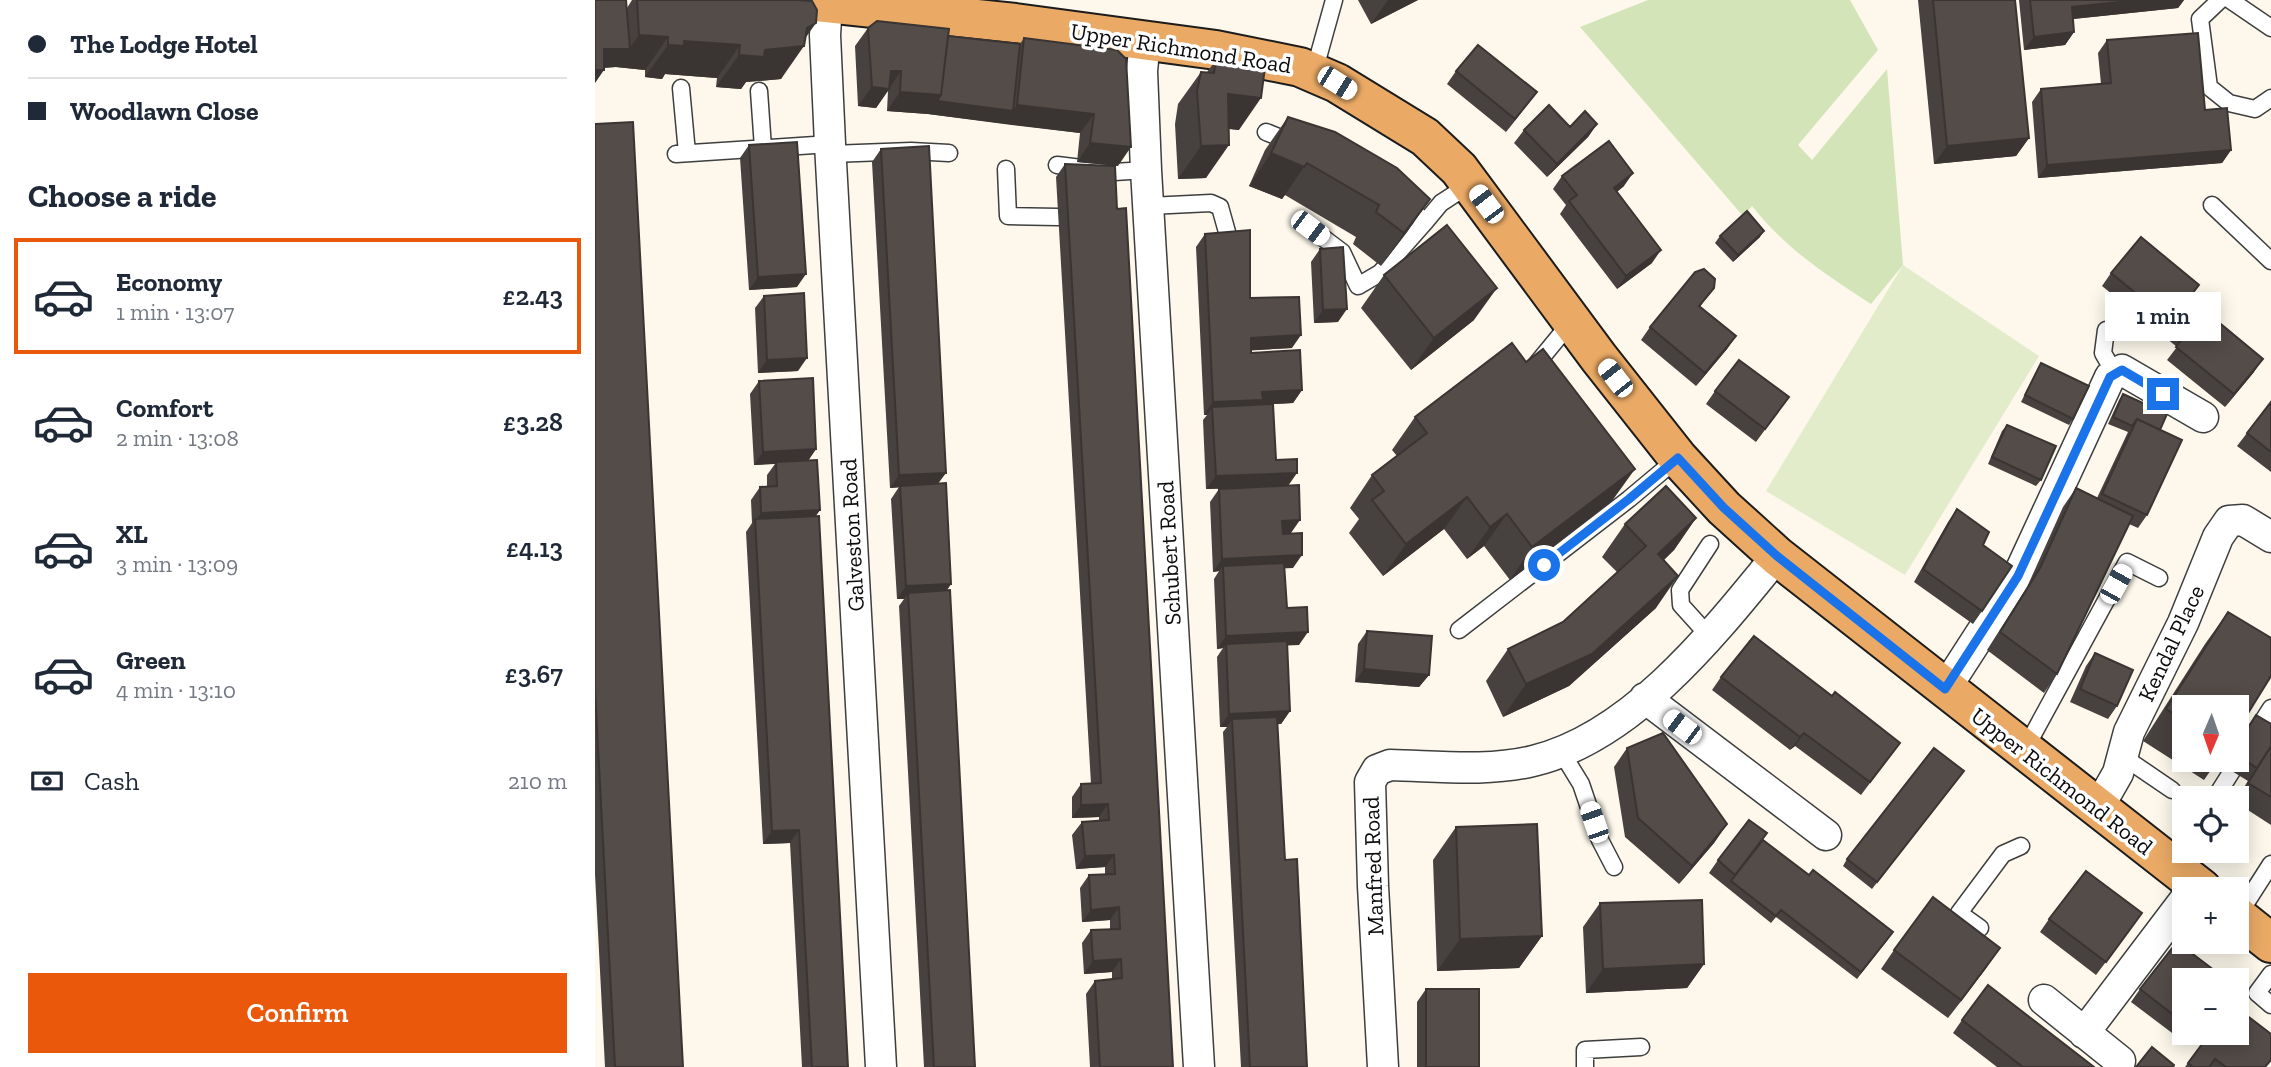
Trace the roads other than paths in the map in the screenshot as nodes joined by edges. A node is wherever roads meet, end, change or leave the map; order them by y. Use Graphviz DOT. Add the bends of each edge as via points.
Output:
graph roads {
  1 [pos="1334,0"];
  2 [pos="2220,0"];
  3 [pos="2229,0"];
  4 [pos="813,2"];
  5 [pos="2271,28"];
  6 [pos="1145,40"];
  7 [pos="1314,72"];
  8 [pos="681,88"];
  9 [pos="759,91"];
  10 [pos="2271,98"];
  11 [pos="1266,132"];
  12 [pos="763,148"];
  13 [pos="830,149"];
  14 [pos="1312,149"];
  15 [pos="949,153"];
  16 [pos="1057,165"];
  17 [pos="1006,169"];
  18 [pos="1146,170"];
  19 [pos="1470,184"];
  20 [pos="1384,193"];
  21 [pos="2212,205"];
  22 [pos="1144,209"];
  23 [pos="1058,217"];
  24 [pos="1426,221"];
  25 [pos="1310,228"];
  26 [pos="1227,232"];
  27 [pos="2271,261"];
  28 [pos="1572,320"];
  29 [pos="2106,330"];
  30 [pos="2115,374"];
  31 [pos="1542,378"];
  32 [pos="2203,417"];
  33 [pos="1678,458"];
  34 [pos="2271,537"];
  35 [pos="1710,544"];
  36 [pos="1777,556"];
  37 [pos="2159,578"];
  38 [pos="1459,630"];
  39 [pos="1709,635"];
  40 [pos="1945,689"];
  41 [pos="1645,698"];
  42 [pos="2271,708"];
  43 [pos="2255,733"];
  44 [pos="2024,751"];
  45 [pos="1562,753"];
  46 [pos="2122,756"];
  47 [pos="2172,790"];
  48 [pos="2098,808"];
  49 [pos="1826,835"];
  50 [pos="2021,846"];
  51 [pos="2271,864"];
  52 [pos="1614,867"];
  53 [pos="2184,877"];
  54 [pos="2249,898"];
  55 [pos="2172,904"];
  56 [pos="2249,926"];
  57 [pos="1980,928"];
  58 [pos="2271,943"];
  59 [pos="2271,974"];
  60 [pos="2044,1000"];
  61 [pos="2271,1005"];
  62 [pos="2084,1033"];
  63 [pos="1641,1047"];
  64 [pos="2120,1061"];
  65 [pos="881,1067"];
  66 [pos="1199,1067"];
  67 [pos="1383,1067"];
  68 [pos="1585,1067"];
  1 -- 7 [label="lane"];
  2 -- 10 [label="lane" via="2200,19 2209,87 2229,103 2255,109"];
  3 -- 5 [label="lane"];
  4 -- 6 [label="highway, Upper Richmond Road"];
  4 -- 13 [label="street, Galveston Road" via="825,35"];
  6 -- 7 [label="highway, Upper Richmond Road" via="1271,59"];
  6 -- 18 [label="street, Schubert Road"];
  7 -- 19 [label="highway, Upper Richmond Road" via="1425,137"];
  8 -- 12 [label="lane" via="681,154"];
  9 -- 12 [label="lane"];
  11 -- 14 [label="lane"];
  12 -- 13 [label="lane"];
  13 -- 15 [label="lane"];
  13 -- 65 [label="street, Galveston Road"];
  16 -- 18 [label="lane" via="1114,172"];
  17 -- 23 [label="lane" via="1008,216"];
  18 -- 22 [label="street, Schubert Road"];
  19 -- 24 [label="lane" via="1441,203"];
  19 -- 28 [label="highway, Upper Richmond Road"];
  20 -- 24 [label="lane"];
  21 -- 27 [label="lane"];
  22 -- 26 [label="lane" via="1211,203 1220,207"];
  22 -- 66 [label="street, Schubert Road"];
  24 -- 25 [label="lane" via="1380,273 1358,286 1342,252"];
  28 -- 31 [label="lane" via="1534,367"];
  28 -- 33 [label="highway, Upper Richmond Road"];
  29 -- 30 [label="lane" via="2103,354"];
  30 -- 32 [label="street" via="2122,370"];
  30 -- 40 [label="street" via="2087,423 2018,576"];
  33 -- 36 [label="highway, Upper Richmond Road"];
  33 -- 38 [label="lane" via="1625,494"];
  34 -- 46 [label="street, Kendal Place" via="2243,520 2229,521 2218,537"];
  35 -- 39 [label="lane" via="1680,590 1681,605"];
  36 -- 39 [label="street, Manfred Road"];
  36 -- 40 [label="highway, Upper Richmond Road"];
  37 -- 44 [label="lane" via="2127,562"];
  39 -- 41 [label="street, Manfred Road"];
  40 -- 44 [label="highway, Upper Richmond Road"];
  41 -- 45 [label="street, Manfred Road" via="1611,725"];
  41 -- 49 [label="street"];
  42 -- 43 [label="lane"];
  44 -- 48 [label="highway, Upper Richmond Road"];
  45 -- 52 [label="lane" via="1581,784"];
  45 -- 67 [label="street, Manfred Road" via="1503,766 1390,765 1377,771 1370,782"];
  46 -- 47 [label="lane"];
  46 -- 48 [label="street, Kendal Place"];
  48 -- 53 [label="highway, Upper Richmond Road"];
  50 -- 57 [label="lane" via="2003,855 1958,913"];
  51 -- 54 [label="lane"];
  55 -- 62 [label="street"];
  56 -- 58 [label="highway"];
  59 -- 61 [label="lane" via="2256,993"];
  60 -- 62 [label="street"];
  62 -- 64 [label="street"];
  63 -- 68 [label="lane" via="1585,1050"];
}
